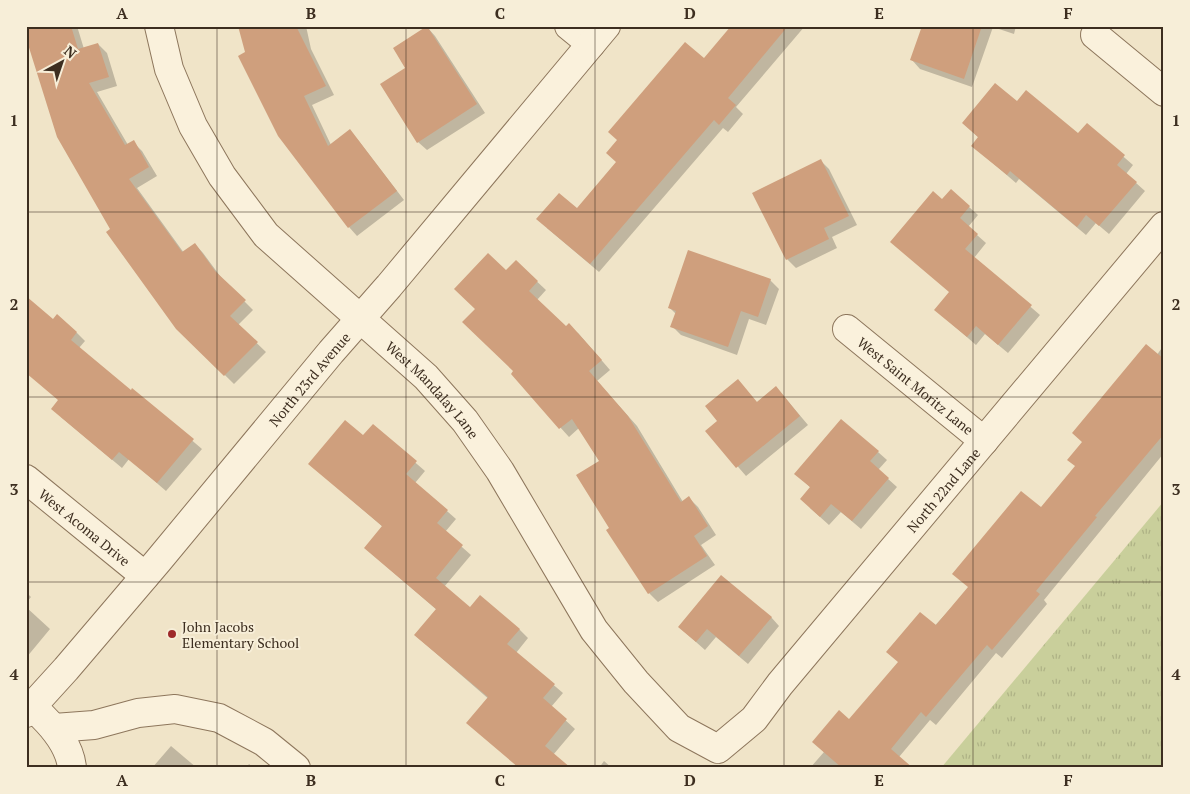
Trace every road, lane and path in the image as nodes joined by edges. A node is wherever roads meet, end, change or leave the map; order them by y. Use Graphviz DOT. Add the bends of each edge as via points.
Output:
graph roads {
  1 [pos="159,26"];
  2 [pos="569,26"];
  3 [pos="598,35"];
  4 [pos="1095,35"];
  5 [pos="1164,92"];
  6 [pos="1164,226"];
  7 [pos="359,319"];
  8 [pos="847,329"];
  9 [pos="984,441"];
  10 [pos="26,478"];
  11 [pos="145,576"];
  12 [pos="29,709"];
  13 [pos="54,728"];
  14 [pos="718,749"];
  15 [pos="72,768"];
  16 [pos="296,768"];
  1 -- 7 [label="street, West Mandalay Lane" via="169,69 193,126 222,176 266,235"];
  2 -- 3 [label="street, North 23rd Avenue"];
  3 -- 7 [label="street, North 23rd Avenue"];
  4 -- 5 [label="street"];
  6 -- 9 [label="street, North 22nd Lane"];
  7 -- 11 [label="street, North 23rd Avenue"];
  7 -- 14 [label="street, West Mandalay Lane" via="426,377 464,421 500,470 594,630 636,682 679,728"];
  8 -- 9 [label="street, West Saint Moritz Lane"];
  9 -- 14 [label="street, North 22nd Lane" via="754,719"];
  10 -- 11 [label="street, West Acoma Drive"];
  11 -- 12 [label="street, North 23rd Avenue"];
  12 -- 13 [label="street"];
  13 -- 15 [label="street" via="71,756"];
  13 -- 16 [label="street" via="94,725 138,713 175,709 219,718 264,742"];
}
